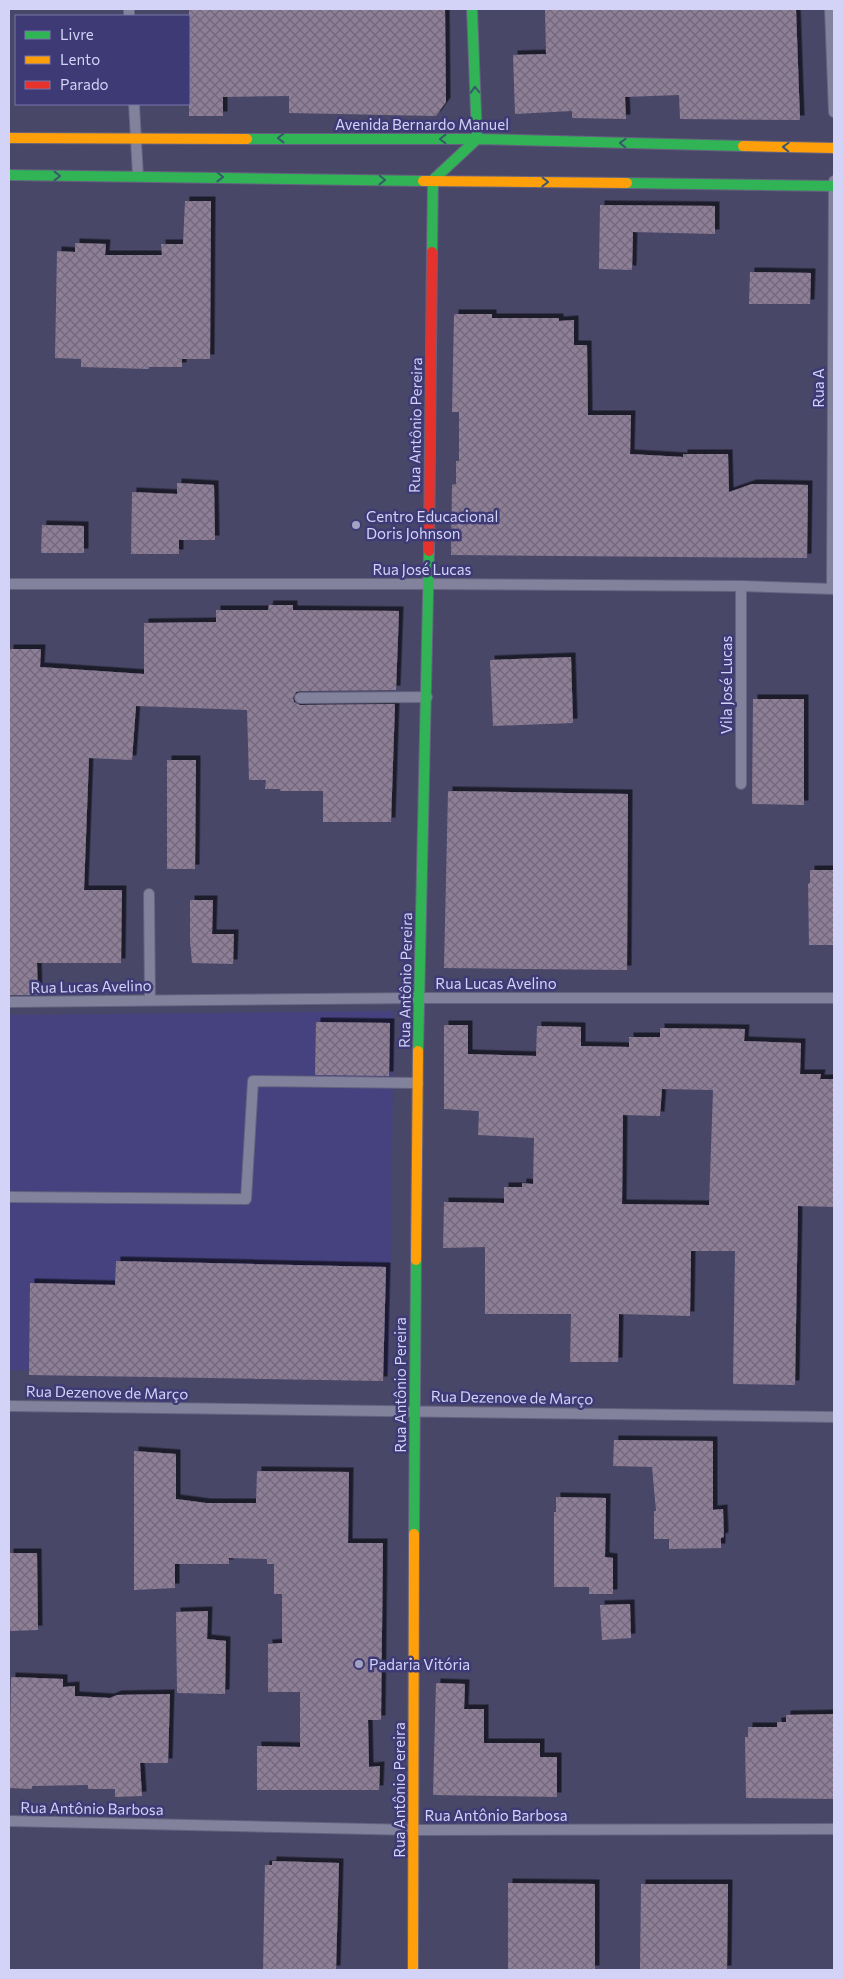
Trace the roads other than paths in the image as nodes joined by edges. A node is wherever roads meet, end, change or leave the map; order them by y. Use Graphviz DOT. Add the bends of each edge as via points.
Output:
graph roads {
  1 [pos="472,9"];
  2 [pos="830,9"];
  3 [pos="134,105"];
  4 [pos="834,112"];
  5 [pos="9,138"];
  6 [pos="136,138"];
  7 [pos="477,139"];
  8 [pos="834,148"];
  9 [pos="9,175"];
  10 [pos="138,176"];
  11 [pos="434,180"];
  12 [pos="834,181"];
  13 [pos="834,186"];
  14 [pos="9,584"];
  15 [pos="428,584"];
  16 [pos="741,586"];
  17 [pos="833,589"];
  18 [pos="427,697"];
  19 [pos="300,698"];
  20 [pos="741,784"];
  21 [pos="149,894"];
  22 [pos="418,998"];
  23 [pos="834,998"];
  24 [pos="150,1000"];
  25 [pos="9,1002"];
  26 [pos="418,1083"];
  27 [pos="9,1197"];
  28 [pos="9,1406"];
  29 [pos="414,1410"];
  30 [pos="834,1417"];
  31 [pos="9,1821"];
  32 [pos="834,1829"];
  33 [pos="414,1830"];
  34 [pos="413,1970"];
  7 -- 1 [label="street, one-way"];
  2 -- 4 [label="street"];
  3 -- 6 [label="street"];
  5 -- 6 [label="street, Avenida Bernardo Manuel"];
  7 -- 6 [label="street, Avenida Bernardo Manuel, one-way"];
  6 -- 10 [label="street"];
  8 -- 7 [label="street, Avenida Bernardo Manuel, one-way"];
  7 -- 11 [label="street"];
  9 -- 10 [label="street, one-way"];
  10 -- 11 [label="street, one-way"];
  11 -- 13 [label="street, one-way"];
  11 -- 15 [label="street, Rua Antônio Pereira"];
  12 -- 13 [label="street, Rua A"];
  13 -- 17 [label="street, Rua A"];
  14 -- 15 [label="street, Rua José Lucas"];
  15 -- 16 [label="street, Rua José Lucas"];
  15 -- 18 [label="street, Rua Antônio Pereira"];
  16 -- 17 [label="street, Rua José Lucas"];
  16 -- 20 [label="street, Vila José Lucas"];
  18 -- 19 [label="street"];
  18 -- 22 [label="street, Rua Antônio Pereira"];
  21 -- 24 [label="street"];
  22 -- 23 [label="street, Rua Lucas Avelino"];
  22 -- 24 [label="street, Rua Lucas Avelino"];
  22 -- 26 [label="street, Rua Antônio Pereira"];
  24 -- 25 [label="street, Rua Lucas Avelino"];
  26 -- 27 [label="street" via="253,1082 246,1199"];
  26 -- 29 [label="street, Rua Antônio Pereira"];
  28 -- 29 [label="street, Rua Dezenove de Março"];
  29 -- 30 [label="street, Rua Dezenove de Março"];
  29 -- 33 [label="street, Rua Antônio Pereira"];
  31 -- 33 [label="street, Rua Antônio Barbosa"];
  32 -- 33 [label="street, Rua Antônio Barbosa"];
  33 -- 34 [label="street, Rua Antônio Pereira"];
}
